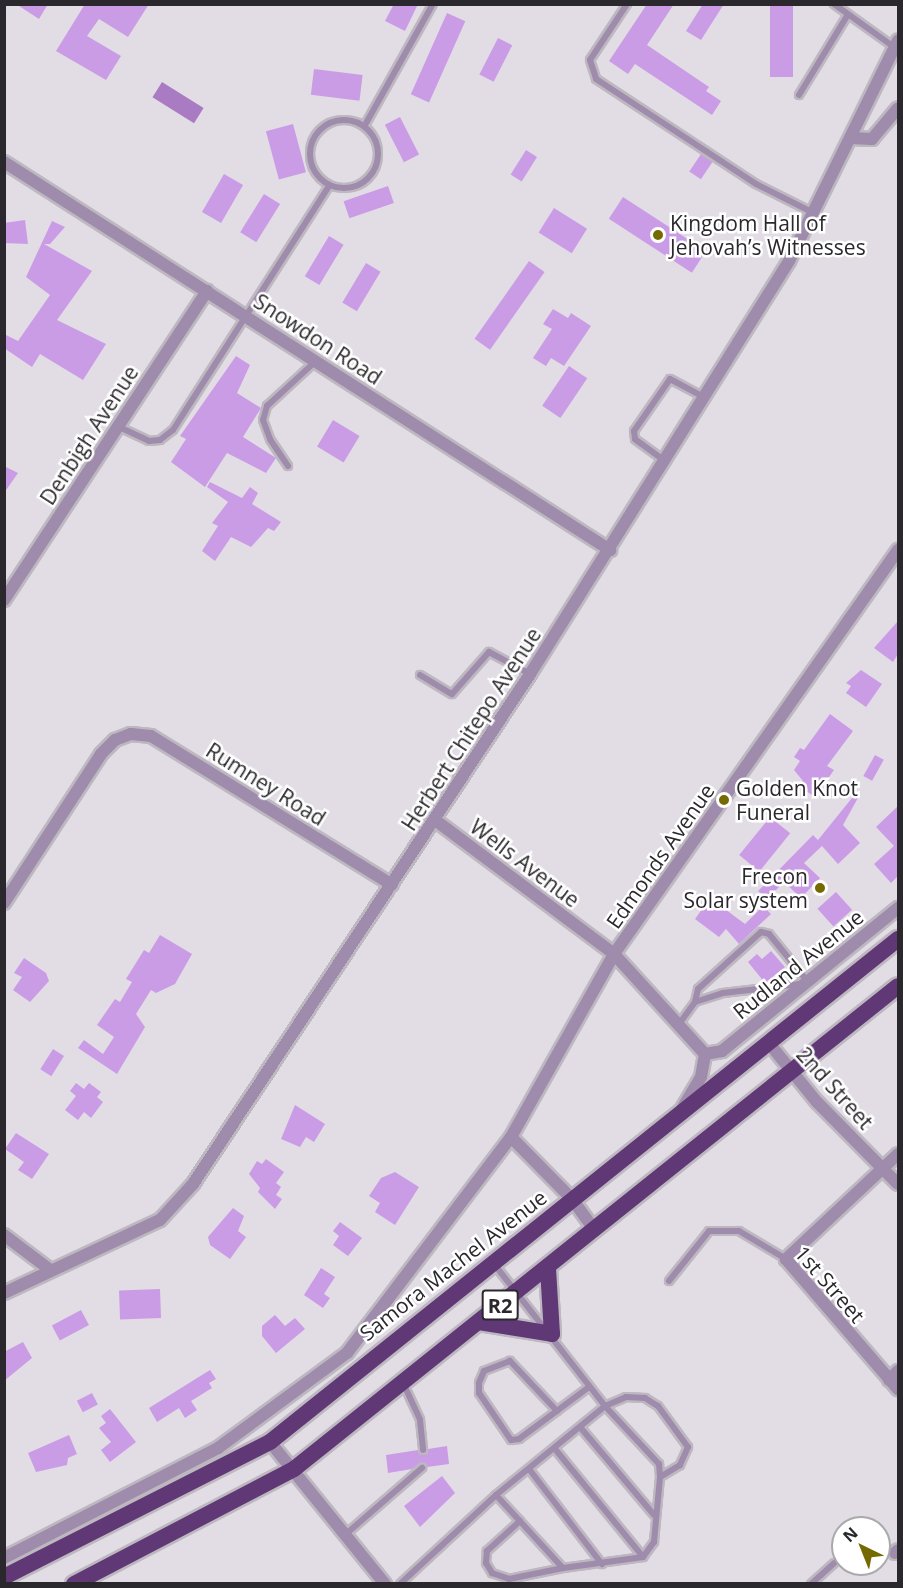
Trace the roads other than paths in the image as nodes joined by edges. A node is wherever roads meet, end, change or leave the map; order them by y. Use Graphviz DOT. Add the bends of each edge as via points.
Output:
graph roads {
  1 [pos="433,4"];
  2 [pos="627,4"];
  3 [pos="834,4"];
  4 [pos="847,16"];
  5 [pos="896,44"];
  6 [pos="799,95"];
  7 [pos="898,108"];
  8 [pos="365,125"];
  9 [pos="851,138"];
  10 [pos="4,162"];
  11 [pos="329,186"];
  12 [pos="815,214"];
  13 [pos="207,291"];
  14 [pos="244,314"];
  15 [pos="316,361"];
  16 [pos="705,398"];
  17 [pos="117,426"];
  18 [pos="665,461"];
  19 [pos="288,466"];
  20 [pos="610,550"];
  21 [pos="898,550"];
  22 [pos="4,600"];
  23 [pos="530,674"];
  24 [pos="420,675"];
  25 [pos="435,820"];
  26 [pos="392,885"];
  27 [pos="4,903"];
  28 [pos="898,908"];
  29 [pos="898,939"];
  30 [pos="614,954"];
  31 [pos="808,982"];
  32 [pos="898,986"];
  33 [pos="695,1002"];
  34 [pos="679,1024"];
  35 [pos="768,1042"];
  36 [pos="705,1054"];
  37 [pos="791,1070"];
  38 [pos="679,1114"];
  39 [pos="511,1137"];
  40 [pos="898,1154"];
  41 [pos="883,1168"];
  42 [pos="898,1184"];
  43 [pos="572,1200"];
  44 [pos="596,1231"];
  45 [pos="4,1235"];
  46 [pos="786,1259"];
  47 [pos="493,1262"];
  48 [pos="548,1268"];
  49 [pos="49,1269"];
  50 [pos="669,1281"];
  51 [pos="517,1292"];
  52 [pos="4,1293"];
  53 [pos="479,1322"];
  54 [pos="552,1335"];
  55 [pos="895,1380"];
  56 [pos="402,1382"];
  57 [pos="590,1387"];
  58 [pos="605,1406"];
  59 [pos="557,1411"];
  60 [pos="580,1427"];
  61 [pos="270,1442"];
  62 [pos="555,1449"];
  63 [pos="423,1450"];
  64 [pos="422,1468"];
  65 [pos="294,1469"];
  66 [pos="529,1469"];
  67 [pos="660,1477"];
  68 [pos="496,1495"];
  69 [pos="654,1515"];
  70 [pos="520,1521"];
  71 [pos="346,1534"];
  72 [pos="643,1557"];
  73 [pos="4,1558"];
  74 [pos="602,1564"];
  75 [pos="831,1566"];
  76 [pos="563,1568"];
  77 [pos="4,1577"];
  78 [pos="74,1584"];
  79 [pos="385,1584"];
  80 [pos="400,1584"];
  81 [pos="811,1584"];
  1 -- 8 [label="lane"];
  2 -- 12 [label="lane" via="590,60 596,79 756,184"];
  3 -- 4 [label="lane"];
  4 -- 5 [label="lane"];
  4 -- 6 [label="lane"];
  5 -- 9 [label="street, Herbert Chitepo Avenue"];
  7 -- 9 [label="street" via="872,140"];
  8 -- 11 [label="lane" via="378,142 379,162 368,180 350,189"];
  8 -- 11 [label="lane" via="347,119 328,123 314,136 309,154 315,173"];
  9 -- 12 [label="street, Herbert Chitepo Avenue"];
  10 -- 13 [label="street, Snowdon Road"];
  11 -- 14 [label="lane"];
  12 -- 16 [label="street, Herbert Chitepo Avenue"];
  13 -- 14 [label="street, Snowdon Road"];
  13 -- 17 [label="street, Denbigh Avenue"];
  14 -- 15 [label="street, Snowdon Road"];
  14 -- 17 [label="lane" via="173,430 160,440 149,441"];
  15 -- 19 [label="lane" via="267,406 263,420"];
  15 -- 20 [label="street, Snowdon Road"];
  16 -- 18 [label="street, Herbert Chitepo Avenue"];
  16 -- 18 [label="lane" via="670,379 634,430 635,439"];
  17 -- 22 [label="street, Denbigh Avenue"];
  18 -- 20 [label="street, Herbert Chitepo Avenue"];
  20 -- 23 [label="street, Herbert Chitepo Avenue"];
  21 -- 30 [label="street, Edmonds Avenue"];
  23 -- 24 [label="lane" via="489,652 452,694"];
  23 -- 25 [label="street, Herbert Chitepo Avenue"];
  25 -- 26 [label="street, Herbert Chitepo Avenue"];
  25 -- 30 [label="street, Wells Avenue"];
  26 -- 27 [label="street, Rumney Road" via="151,736 131,734 116,740 101,754"];
  26 -- 49 [label="street, Herbert Chitepo Avenue" via="194,1184 160,1220 116,1244"];
  28 -- 31 [label="street, Rudland Avenue"];
  29 -- 35 [label="highway, Samora Machel Avenue / R2"];
  30 -- 34 [label="street, Wells Avenue"];
  30 -- 39 [label="street, Edmonds Avenue"];
  31 -- 33 [label="lane" via="723,993"];
  31 -- 33 [label="lane" via="769,934 760,932 698,989"];
  31 -- 36 [label="street, Rudland Avenue" via="722,1051"];
  32 -- 37 [label="highway, R2"];
  33 -- 34 [label="lane"];
  34 -- 36 [label="street, Wells Avenue"];
  35 -- 37 [label="street, 2nd Street"];
  35 -- 38 [label="highway, Samora Machel Avenue / R2"];
  36 -- 38 [label="street" via="701,1077"];
  37 -- 41 [label="street, 2nd Street"];
  37 -- 44 [label="highway, R2"];
  38 -- 43 [label="highway, Samora Machel Avenue / R2"];
  39 -- 43 [label="street"];
  39 -- 73 [label="street, Edmonds Avenue" via="347,1353 218,1448"];
  40 -- 41 [label="street"];
  41 -- 42 [label="street, 2nd Street"];
  41 -- 46 [label="street"];
  43 -- 44 [label="street"];
  43 -- 47 [label="highway, Samora Machel Avenue / R2"];
  44 -- 48 [label="highway, R2"];
  45 -- 49 [label="street"];
  46 -- 50 [label="lane, 1st Street" via="739,1231 709,1231"];
  46 -- 55 [label="street, 1st Street"];
  47 -- 51 [label="lane"];
  47 -- 61 [label="highway, Samora Machel Avenue / R2"];
  48 -- 51 [label="highway, R2"];
  48 -- 54 [label="highway"];
  49 -- 52 [label="street, Herbert Chitepo Avenue"];
  51 -- 53 [label="highway, R2"];
  51 -- 54 [label="lane"];
  53 -- 54 [label="highway"];
  53 -- 56 [label="highway, R2"];
  54 -- 57 [label="lane"];
  56 -- 63 [label="lane" via="420,1420"];
  56 -- 65 [label="highway, R2"];
  57 -- 58 [label="lane"];
  57 -- 59 [label="lane"];
  58 -- 60 [label="lane"];
  58 -- 67 [label="lane" via="658,1464"];
  58 -- 67 [label="lane" via="626,1397 645,1398 658,1406 688,1446 680,1465"];
  59 -- 59 [label="lane" via="519,1439 511,1440 479,1393 478,1383 484,1371 510,1361"];
  60 -- 62 [label="lane"];
  60 -- 69 [label="lane"];
  61 -- 65 [label="street"];
  61 -- 77 [label="highway, Samora Machel Avenue / R2"];
  62 -- 66 [label="lane"];
  62 -- 72 [label="lane"];
  64 -- 71 [label="lane"];
  65 -- 71 [label="street"];
  65 -- 78 [label="highway, R2"];
  66 -- 68 [label="lane"];
  66 -- 74 [label="lane"];
  67 -- 69 [label="lane"];
  68 -- 70 [label="lane"];
  68 -- 80 [label="lane"];
  69 -- 72 [label="lane" via="654,1542"];
  70 -- 76 [label="lane"];
  70 -- 76 [label="lane" via="487,1551 486,1563 492,1573 509,1579"];
  71 -- 79 [label="street"];
  72 -- 74 [label="lane"];
  74 -- 76 [label="lane"];
  75 -- 81 [label="lane"];
}
